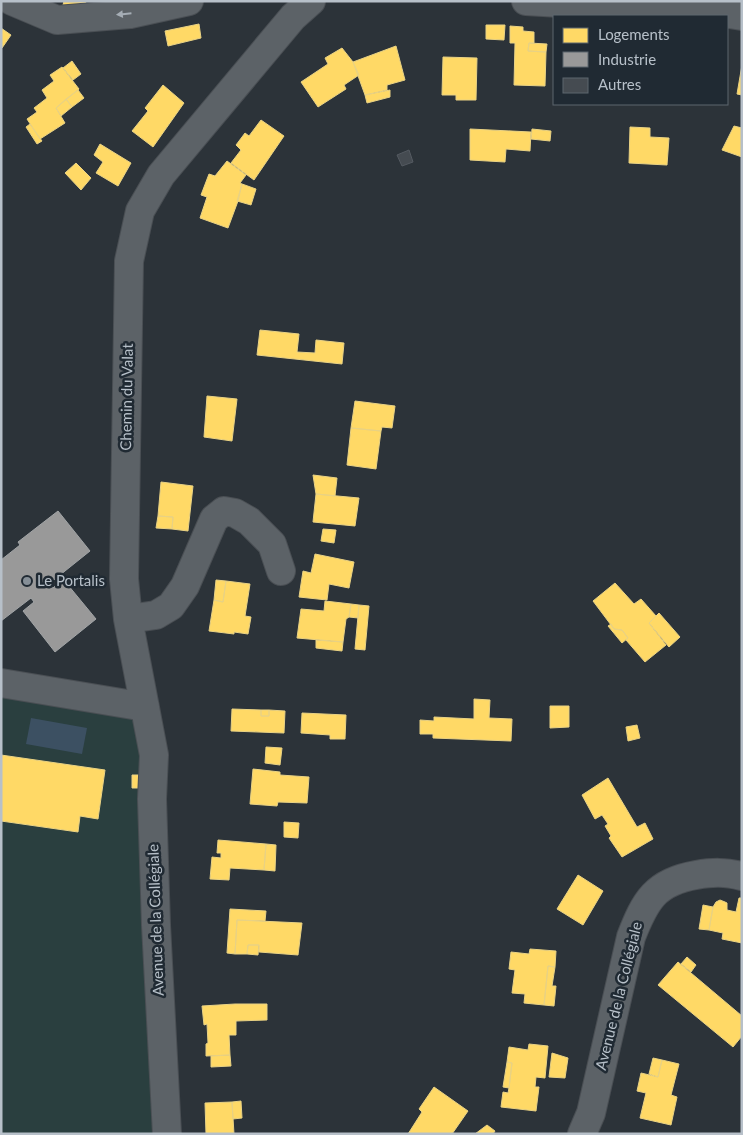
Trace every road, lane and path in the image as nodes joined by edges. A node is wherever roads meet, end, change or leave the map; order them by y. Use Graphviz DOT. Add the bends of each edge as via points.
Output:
graph roads {
  1 [pos="12,1"];
  2 [pos="189,1"];
  3 [pos="311,1"];
  4 [pos="526,1"];
  5 [pos="742,16"];
  6 [pos="281,571"];
  7 [pos="128,619"];
  8 [pos="1,683"];
  9 [pos="146,707"];
  10 [pos="742,876"];
  11 [pos="167,1134"];
  12 [pos="582,1134"];
  2 -- 1 [label="street, one-way" via="130,14 57,20"];
  3 -- 7 [label="street, Chemin du Valat" via="293,17 161,175 140,211 129,261 124,579"];
  4 -- 5 [label="street"];
  6 -- 7 [label="street" via="272,544 249,521 224,511 214,519 184,586 171,606 156,615"];
  7 -- 9 [label="street, Chemin du Valat"];
  8 -- 9 [label="street"];
  9 -- 11 [label="street, Avenue de la Collégiale" via="154,755 152,799"];
  10 -- 12 [label="street, Avenue de la Collégiale" via="723,872 674,880 660,888 641,911 631,937 591,1113"];
}
